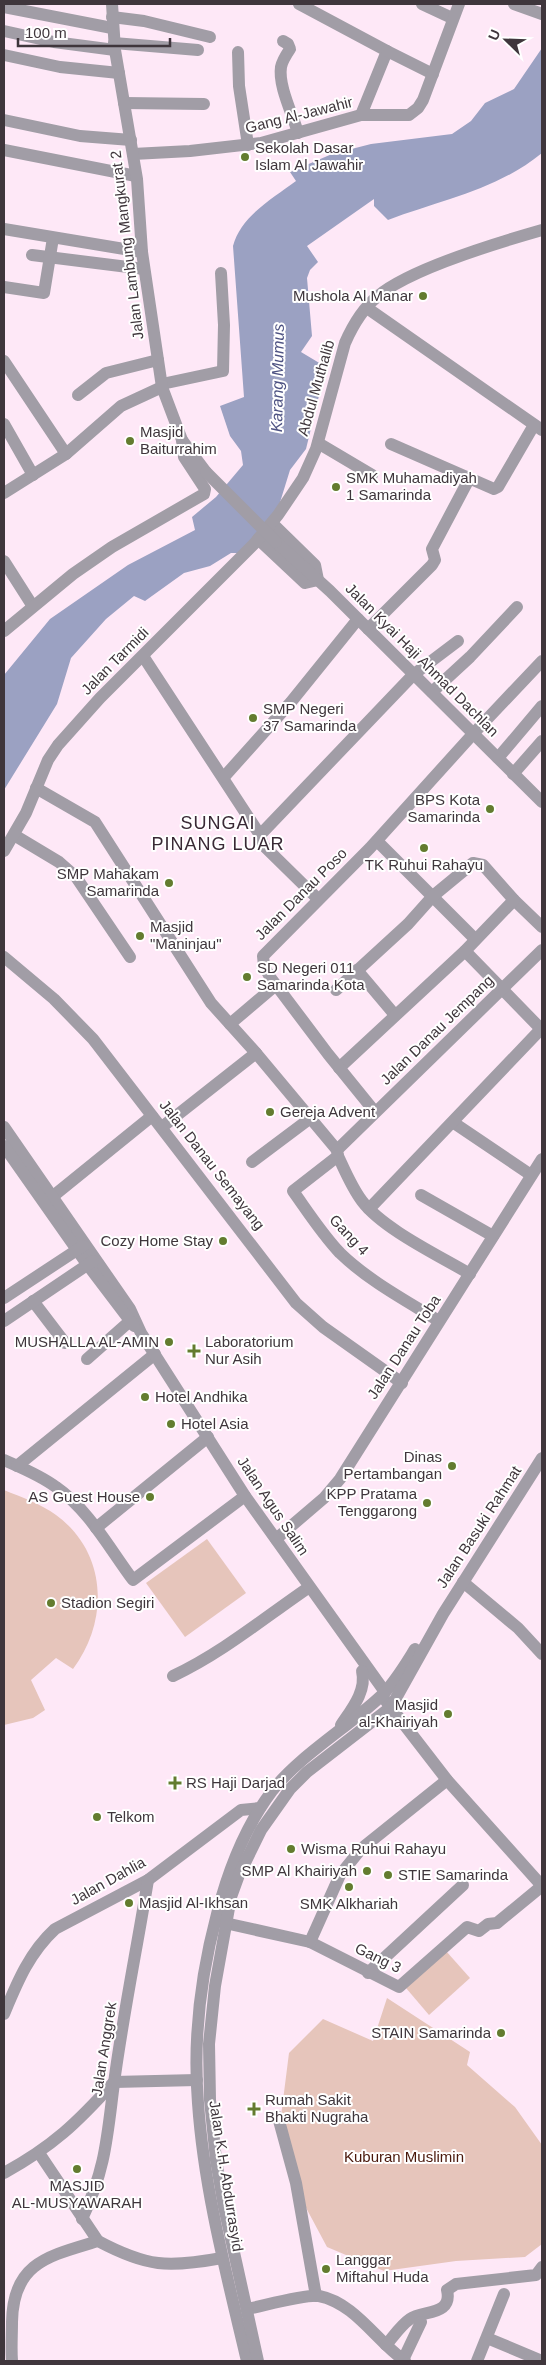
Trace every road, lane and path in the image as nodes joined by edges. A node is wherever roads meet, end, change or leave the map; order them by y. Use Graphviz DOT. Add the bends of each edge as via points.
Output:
graph roads {
  1 [pos="299,4"];
  2 [pos="422,4"];
  3 [pos="459,4"];
  4 [pos="514,4"];
  5 [pos="4,7"];
  6 [pos="542,14"];
  7 [pos="112,16"];
  8 [pos="452,18"];
  9 [pos="4,31"];
  10 [pos="210,37"];
  11 [pos="282,41"];
  12 [pos="115,46"];
  13 [pos="198,50"];
  14 [pos="387,51"];
  15 [pos="238,52"];
  16 [pos="4,55"];
  17 [pos="119,73"];
  18 [pos="432,74"];
  19 [pos="124,102"];
  20 [pos="204,104"];
  21 [pos="360,115"];
  22 [pos="4,120"];
  23 [pos="298,133"];
  24 [pos="131,140"];
  25 [pos="248,145"];
  26 [pos="4,150"];
  27 [pos="133,154"];
  28 [pos="136,176"];
  29 [pos="4,229"];
  30 [pos="542,230"];
  31 [pos="53,238"];
  32 [pos="142,252"];
  33 [pos="32,255"];
  34 [pos="49,258"];
  35 [pos="144,269"];
  36 [pos="221,273"];
  37 [pos="4,287"];
  38 [pos="367,308"];
  39 [pos="158,360"];
  40 [pos="4,361"];
  41 [pos="162,385"];
  42 [pos="78,395"];
  43 [pos="4,424"];
  44 [pos="538,428"];
  45 [pos="182,440"];
  46 [pos="318,443"];
  47 [pos="391,444"];
  48 [pos="66,454"];
  49 [pos="33,475"];
  50 [pos="372,475"];
  51 [pos="468,479"];
  52 [pos="4,493"];
  53 [pos="275,519"];
  54 [pos="258,539"];
  55 [pos="276,542"];
  56 [pos="4,561"];
  57 [pos="318,580"];
  58 [pos="32,605"];
  59 [pos="517,607"];
  60 [pos="358,619"];
  61 [pos="368,629"];
  62 [pos="4,631"];
  63 [pos="458,641"];
  64 [pos="143,656"];
  65 [pos="542,661"];
  66 [pos="413,675"];
  67 [pos="432,692"];
  68 [pos="542,706"];
  69 [pos="473,734"];
  70 [pos="542,741"];
  71 [pos="498,758"];
  72 [pos="513,774"];
  73 [pos="224,777"];
  74 [pos="36,788"];
  75 [pos="542,802"];
  76 [pos="260,835"];
  77 [pos="14,836"];
  78 [pos="377,841"];
  79 [pos="4,850"];
  80 [pos="433,896"];
  81 [pos="318,899"];
  82 [pos="514,900"];
  83 [pos="542,927"];
  84 [pos="475,939"];
  85 [pos="542,950"];
  86 [pos="464,951"];
  87 [pos="4,957"];
  88 [pos="130,957"];
  89 [pos="357,970"];
  90 [pos="276,985"];
  91 [pos="336,990"];
  92 [pos="501,990"];
  93 [pos="395,1015"];
  94 [pos="230,1024"];
  95 [pos="541,1028"];
  96 [pos="256,1053"];
  97 [pos="339,1068"];
  98 [pos="375,1112"];
  99 [pos="152,1116"];
  100 [pos="312,1117"];
  101 [pos="454,1123"];
  102 [pos="4,1127"];
  103 [pos="162,1127"];
  104 [pos="4,1146"];
  105 [pos="337,1153"];
  106 [pos="542,1160"];
  107 [pos="252,1162"];
  108 [pos="531,1175"];
  109 [pos="421,1195"];
  110 [pos="52,1197"];
  111 [pos="369,1209"];
  112 [pos="493,1236"];
  113 [pos="82,1247"];
  114 [pos="91,1262"];
  115 [pos="470,1274"];
  116 [pos="4,1298"];
  117 [pos="33,1301"];
  118 [pos="4,1321"];
  119 [pos="130,1322"];
  120 [pos="439,1322"];
  121 [pos="141,1332"];
  122 [pos="65,1343"];
  123 [pos="155,1354"];
  124 [pos="87,1359"];
  125 [pos="402,1383"];
  126 [pos="208,1437"];
  127 [pos="542,1458"];
  128 [pos="4,1460"];
  129 [pos="17,1466"];
  130 [pos="245,1496"];
  131 [pos="96,1528"];
  132 [pos="276,1539"];
  133 [pos="463,1582"];
  134 [pos="308,1588"];
  135 [pos="320,1603"];
  136 [pos="443,1614"];
  137 [pos="542,1654"];
  138 [pos="362,1671"];
  139 [pos="173,1676"];
  140 [pos="383,1694"];
  141 [pos="391,1707"];
  142 [pos="332,1738"];
  143 [pos="447,1780"];
  144 [pos="260,1808"];
  145 [pos="148,1880"];
  146 [pos="463,1885"];
  147 [pos="542,1886"];
  148 [pos="226,1923"];
  149 [pos="310,1942"];
  150 [pos="368,1973"];
  151 [pos="4,2014"];
  152 [pos="197,2080"];
  153 [pos="114,2082"];
  154 [pos="278,2117"];
  155 [pos="206,2129"];
  156 [pos="39,2153"];
  157 [pos="4,2173"];
  158 [pos="82,2219"];
  159 [pos="98,2241"];
  160 [pos="222,2258"];
  161 [pos="542,2267"];
  162 [pos="4,2294"];
  163 [pos="504,2294"];
  164 [pos="316,2296"];
  165 [pos="12,2305"];
  166 [pos="247,2309"];
  167 [pos="420,2322"];
  168 [pos="487,2338"];
  169 [pos="387,2346"];
  170 [pos="9,2356"];
  171 [pos="247,2361"];
  172 [pos="258,2361"];
  173 [pos="404,2361"];
  174 [pos="477,2361"];
  175 [pos="542,2361"];
  1 -- 14 [label="street"];
  2 -- 8 [label="street"];
  3 -- 8 [label="street, Gang Al-Jawahir"];
  4 -- 6 [label="street"];
  5 -- 7 [label="street"];
  7 -- 10 [label="street"];
  7 -- 12 [label="street, Jalan Lambung Mangkurat 2"];
  8 -- 18 [label="street, Gang Al-Jawahir"];
  9 -- 12 [label="street" via="54,42"];
  11 -- 23 [label="street" via="290,49 281,72"];
  12 -- 13 [label="street"];
  12 -- 17 [label="street, Jalan Lambung Mangkurat 2"];
  14 -- 18 [label="street"];
  14 -- 21 [label="street"];
  15 -- 25 [label="street" via="239,86"];
  16 -- 17 [label="street" via="60,67"];
  17 -- 19 [label="street, Jalan Lambung Mangkurat 2"];
  18 -- 21 [label="street, Gang Al-Jawahir" via="423,100 409,115"];
  19 -- 20 [label="street"];
  19 -- 24 [label="street, Jalan Lambung Mangkurat 2"];
  21 -- 23 [label="street, Gang Al-Jawahir"];
  22 -- 24 [label="street" via="80,136"];
  23 -- 25 [label="street, Gang Al-Jawahir"];
  24 -- 27 [label="street, Jalan Lambung Mangkurat 2"];
  25 -- 27 [label="street, Gang Al-Jawahir"];
  26 -- 28 [label="street"];
  27 -- 28 [label="street, Jalan Lambung Mangkurat 2"];
  28 -- 32 [label="street, Jalan Lambung Mangkurat 2"];
  29 -- 31 [label="street"];
  30 -- 38 [label="street, Abdul Muthalib" via="425,271 387,289"];
  31 -- 32 [label="street"];
  31 -- 34 [label="street"];
  32 -- 35 [label="street, Jalan Lambung Mangkurat 2"];
  33 -- 34 [label="street"];
  34 -- 35 [label="street"];
  34 -- 37 [label="street" via="44,293"];
  35 -- 39 [label="street, Jalan Lambung Mangkurat 2"];
  36 -- 41 [label="street" via="223,371"];
  38 -- 44 [label="street"];
  38 -- 46 [label="street, Abdul Muthalib" via="345,343"];
  39 -- 41 [label="street, Jalan Lambung Mangkurat 2"];
  39 -- 42 [label="street" via="106,373"];
  40 -- 48 [label="street"];
  41 -- 45 [label="street, Jalan Lambung Mangkurat 2"];
  41 -- 48 [label="street" via="121,406"];
  43 -- 49 [label="street"];
  44 -- 51 [label="street" via="498,487 491,489"];
  45 -- 55 [label="street, Jalan Lambung Mangkurat 2, bridge" via="206,472"];
  45 -- 58 [label="street" via="184,457 205,489 204,494 106,551"];
  46 -- 50 [label="street"];
  46 -- 53 [label="street, Abdul Muthalib" via="303,478"];
  47 -- 51 [label="street"];
  48 -- 49 [label="street"];
  49 -- 52 [label="street"];
  51 -- 61 [label="street" via="432,549 435,561"];
  53 -- 54 [label="street, Jalan Tarmidi"];
  53 -- 57 [label="street" via="315,565"];
  54 -- 57 [label="street" via="305,583"];
  54 -- 64 [label="street, Jalan Tarmidi"];
  55 -- 57 [label="street, Jalan Kyai Haji Ahmad Dachlan"];
  56 -- 58 [label="street"];
  57 -- 60 [label="street, Jalan Kyai Haji Ahmad Dachlan"];
  58 -- 62 [label="street"];
  59 -- 67 [label="street"];
  60 -- 61 [label="street, Jalan Kyai Haji Ahmad Dachlan"];
  60 -- 73 [label="street"];
  61 -- 66 [label="street, Jalan Kyai Haji Ahmad Dachlan"];
  63 -- 66 [label="street"];
  64 -- 73 [label="street"];
  64 -- 74 [label="street, Jalan Tarmidi" via="58,744"];
  65 -- 69 [label="street"];
  66 -- 67 [label="street, Jalan Kyai Haji Ahmad Dachlan"];
  66 -- 76 [label="street"];
  67 -- 69 [label="street, Jalan Kyai Haji Ahmad Dachlan"];
  68 -- 71 [label="street"];
  69 -- 71 [label="street, Jalan Kyai Haji Ahmad Dachlan"];
  69 -- 78 [label="street, Jalan Danau Poso"];
  70 -- 72 [label="street"];
  71 -- 72 [label="street, Jalan Kyai Haji Ahmad Dachlan"];
  72 -- 75 [label="street, Jalan Kyai Haji Ahmad Dachlan"];
  73 -- 76 [label="street"];
  74 -- 77 [label="street, Jalan Tarmidi"];
  74 -- 94 [label="street" via="95,822 211,1003"];
  76 -- 81 [label="street" via="263,845"];
  77 -- 79 [label="street, Jalan Tarmidi"];
  77 -- 88 [label="street" via="59,862 76,877"];
  78 -- 80 [label="street"];
  78 -- 81 [label="street, Jalan Danau Poso"];
  80 -- 82 [label="street" via="470,864 479,863"];
  80 -- 84 [label="street"];
  80 -- 89 [label="street" via="408,924"];
  81 -- 90 [label="street, Jalan Danau Poso" via="263,956 264,966"];
  82 -- 83 [label="street"];
  82 -- 84 [label="street"];
  84 -- 86 [label="street"];
  85 -- 92 [label="street, Jalan Danau Jempang"];
  86 -- 92 [label="street"];
  86 -- 93 [label="street"];
  87 -- 99 [label="street, Jalan Danau Semayang" via="80,1025"];
  89 -- 91 [label="street"];
  89 -- 93 [label="street"];
  90 -- 94 [label="street"];
  90 -- 97 [label="street, Jalan Danau Poso"];
  92 -- 95 [label="street"];
  92 -- 98 [label="street, Jalan Danau Jempang"];
  93 -- 97 [label="street"];
  94 -- 96 [label="street"];
  95 -- 101 [label="street"];
  96 -- 100 [label="street"];
  96 -- 103 [label="street"];
  97 -- 98 [label="street, Jalan Danau Poso"];
  98 -- 105 [label="street, Jalan Danau Jempang"];
  99 -- 103 [label="street, Jalan Danau Semayang"];
  99 -- 110 [label="street"];
  100 -- 105 [label="street"];
  100 -- 107 [label="street"];
  101 -- 108 [label="street"];
  101 -- 111 [label="street"];
  102 -- 110 [label="street, Jalan Agus Salim"];
  103 -- 125 [label="street, Jalan Danau Semayang" via="296,1303 323,1327"];
  104 -- 113 [label="street, Jalan Agus Salim"];
  105 -- 111 [label="street"];
  105 -- 120 [label="street, Gang 4" via="293,1191 321,1230 351,1262"];
  106 -- 108 [label="street, Jalan Danau Toba"];
  108 -- 112 [label="street, Jalan Danau Toba"];
  109 -- 112 [label="street"];
  110 -- 113 [label="street, Jalan Agus Salim"];
  111 -- 115 [label="street"];
  112 -- 115 [label="street, Jalan Danau Toba"];
  113 -- 114 [label="street, Jalan Agus Salim"];
  113 -- 116 [label="street"];
  114 -- 117 [label="street"];
  114 -- 119 [label="street, Jalan Agus Salim"];
  114 -- 121 [label="street, Jalan Agus Salim" via="133,1313"];
  115 -- 120 [label="street, Jalan Danau Toba"];
  117 -- 118 [label="street"];
  117 -- 122 [label="street"];
  119 -- 121 [label="street, Jalan Agus Salim"];
  119 -- 124 [label="street"];
  120 -- 125 [label="street, Jalan Danau Toba"];
  121 -- 123 [label="street, Jalan Agus Salim"];
  123 -- 126 [label="street, Jalan Agus Salim"];
  123 -- 129 [label="street"];
  125 -- 132 [label="street, Jalan Danau Toba" via="340,1479 324,1498"];
  126 -- 130 [label="street, Jalan Agus Salim"];
  126 -- 131 [label="street"];
  127 -- 133 [label="street, Jalan Basuki Rahmat"];
  128 -- 129 [label="street"];
  129 -- 131 [label="street" via="58,1488"];
  130 -- 131 [label="street" via="133,1580"];
  130 -- 132 [label="street, Jalan Agus Salim"];
  132 -- 134 [label="street, Jalan Agus Salim"];
  133 -- 136 [label="street, Jalan Basuki Rahmat"];
  133 -- 137 [label="street" via="518,1628"];
  134 -- 135 [label="street, Jalan Agus Salim"];
  134 -- 139 [label="street" via="241,1635"];
  135 -- 138 [label="street" via="322,1614"];
  135 -- 140 [label="street, Jalan Agus Salim" via="328,1610"];
  136 -- 140 [label="street, Jalan Basuki Rahmat"];
  136 -- 141 [label="street, Jalan Basuki Rahmat"];
  138 -- 140 [label="street"];
  138 -- 142 [label="street" via="364,1681 358,1697"];
  140 -- 141 [label="street, Jalan Agus Salim"];
  140 -- 142 [label="street, Jalan K.H. Abdurrasyid"];
  141 -- 143 [label="street, Jalan Agus Salim"];
  141 -- 148 [label="street, Jalan K.H. Abdurrasyid" via="307,1772 274,1810 239,1875"];
  142 -- 144 [label="street, Jalan K.H. Abdurrasyid" via="283,1778"];
  143 -- 147 [label="street, Jalan Agus Salim"];
  143 -- 149 [label="street" via="361,1849 340,1875"];
  144 -- 145 [label="street, Jalan Dahlia" via="241,1810"];
  144 -- 152 [label="street, Jalan K.H. Abdurrasyid" via="228,1874 214,1927 202,1994"];
  145 -- 151 [label="street, Jalan Dahlia" via="55,1929 42,1941"];
  145 -- 153 [label="street, Jalan Anggrek"];
  146 -- 150 [label="street"];
  147 -- 150 [label="street, Gang 3" via="498,1923 488,1924 479,1931 466,1927 402,1986 396,1987"];
  148 -- 149 [label="street, Gang 3"];
  148 -- 155 [label="street, Jalan K.H. Abdurrasyid" via="217,1967"];
  149 -- 150 [label="street, Gang 3"];
  152 -- 153 [label="street"];
  152 -- 155 [label="street, Jalan K.H. Abdurrasyid"];
  153 -- 156 [label="street" via="82,2117"];
  153 -- 158 [label="street, Jalan Anggrek" via="103,2165"];
  154 -- 164 [label="street" via="296,2183"];
  155 -- 160 [label="street, Jalan K.H. Abdurrasyid"];
  155 -- 166 [label="street, Jalan K.H. Abdurrasyid"];
  156 -- 157 [label="street"];
  156 -- 158 [label="street"];
  158 -- 159 [label="street"];
  159 -- 160 [label="street" via="140,2260 163,2265 185,2265"];
  159 -- 165 [label="street" via="53,2255 35,2265 18,2285"];
  160 -- 171 [label="street, Jalan K.H. Abdurrasyid"];
  161 -- 169 [label="street" via="536,2275 456,2284 447,2290 449,2298 446,2305 410,2318"];
  162 -- 165 [label="street"];
  163 -- 168 [label="street"];
  164 -- 166 [label="street"];
  164 -- 169 [label="street" via="355,2316"];
  165 -- 170 [label="street"];
  166 -- 172 [label="street, Jalan K.H. Abdurrasyid"];
  167 -- 173 [label="street"];
  168 -- 174 [label="street"];
  168 -- 175 [label="street"];
  169 -- 173 [label="street"];
}
